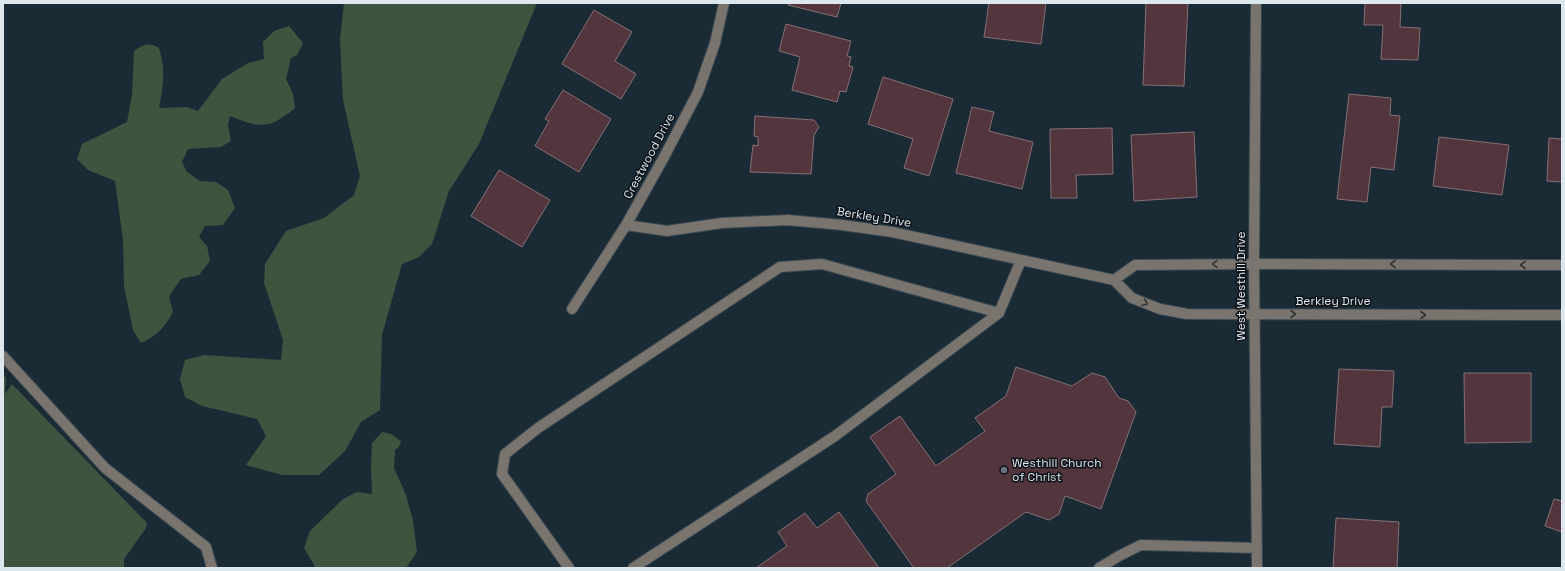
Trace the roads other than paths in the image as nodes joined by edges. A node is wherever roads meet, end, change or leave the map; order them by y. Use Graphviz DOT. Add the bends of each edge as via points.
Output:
graph roads {
  1 [pos="724,3"];
  2 [pos="1256,3"];
  3 [pos="626,224"];
  4 [pos="1021,260"];
  5 [pos="1254,264"];
  6 [pos="1562,265"];
  7 [pos="1114,280"];
  8 [pos="572,309"];
  9 [pos="999,313"];
  10 [pos="1254,314"];
  11 [pos="1562,315"];
  12 [pos="3,356"];
  13 [pos="1257,548"];
  14 [pos="212,568"];
  15 [pos="568,568"];
  16 [pos="633,568"];
  17 [pos="1099,568"];
  18 [pos="1257,568"];
  1 -- 3 [label="street, Crestwood Drive" via="715,43 698,92"];
  2 -- 5 [label="street, West Westhill Drive"];
  3 -- 4 [label="street, Berkley Drive" via="667,231 722,223 788,220 892,232"];
  3 -- 8 [label="street, Crestwood Drive"];
  4 -- 7 [label="street, Berkley Drive"];
  4 -- 9 [label="street"];
  6 -- 5 [label="street, one-way"];
  5 -- 7 [label="street, one-way" via="1135,265"];
  5 -- 10 [label="street, West Westhill Drive"];
  7 -- 10 [label="street, Berkley Drive, one-way" via="1132,298 1160,309 1187,314"];
  9 -- 15 [label="street" via="822,264 780,267 538,428 505,454 502,474"];
  9 -- 16 [label="street" via="835,436"];
  10 -- 11 [label="street, Berkley Drive, one-way"];
  10 -- 13 [label="street, West Westhill Drive"];
  12 -- 14 [label="street" via="105,468 206,547"];
  13 -- 17 [label="street" via="1141,545"];
  13 -- 18 [label="street, West Westhill Drive"];
}
